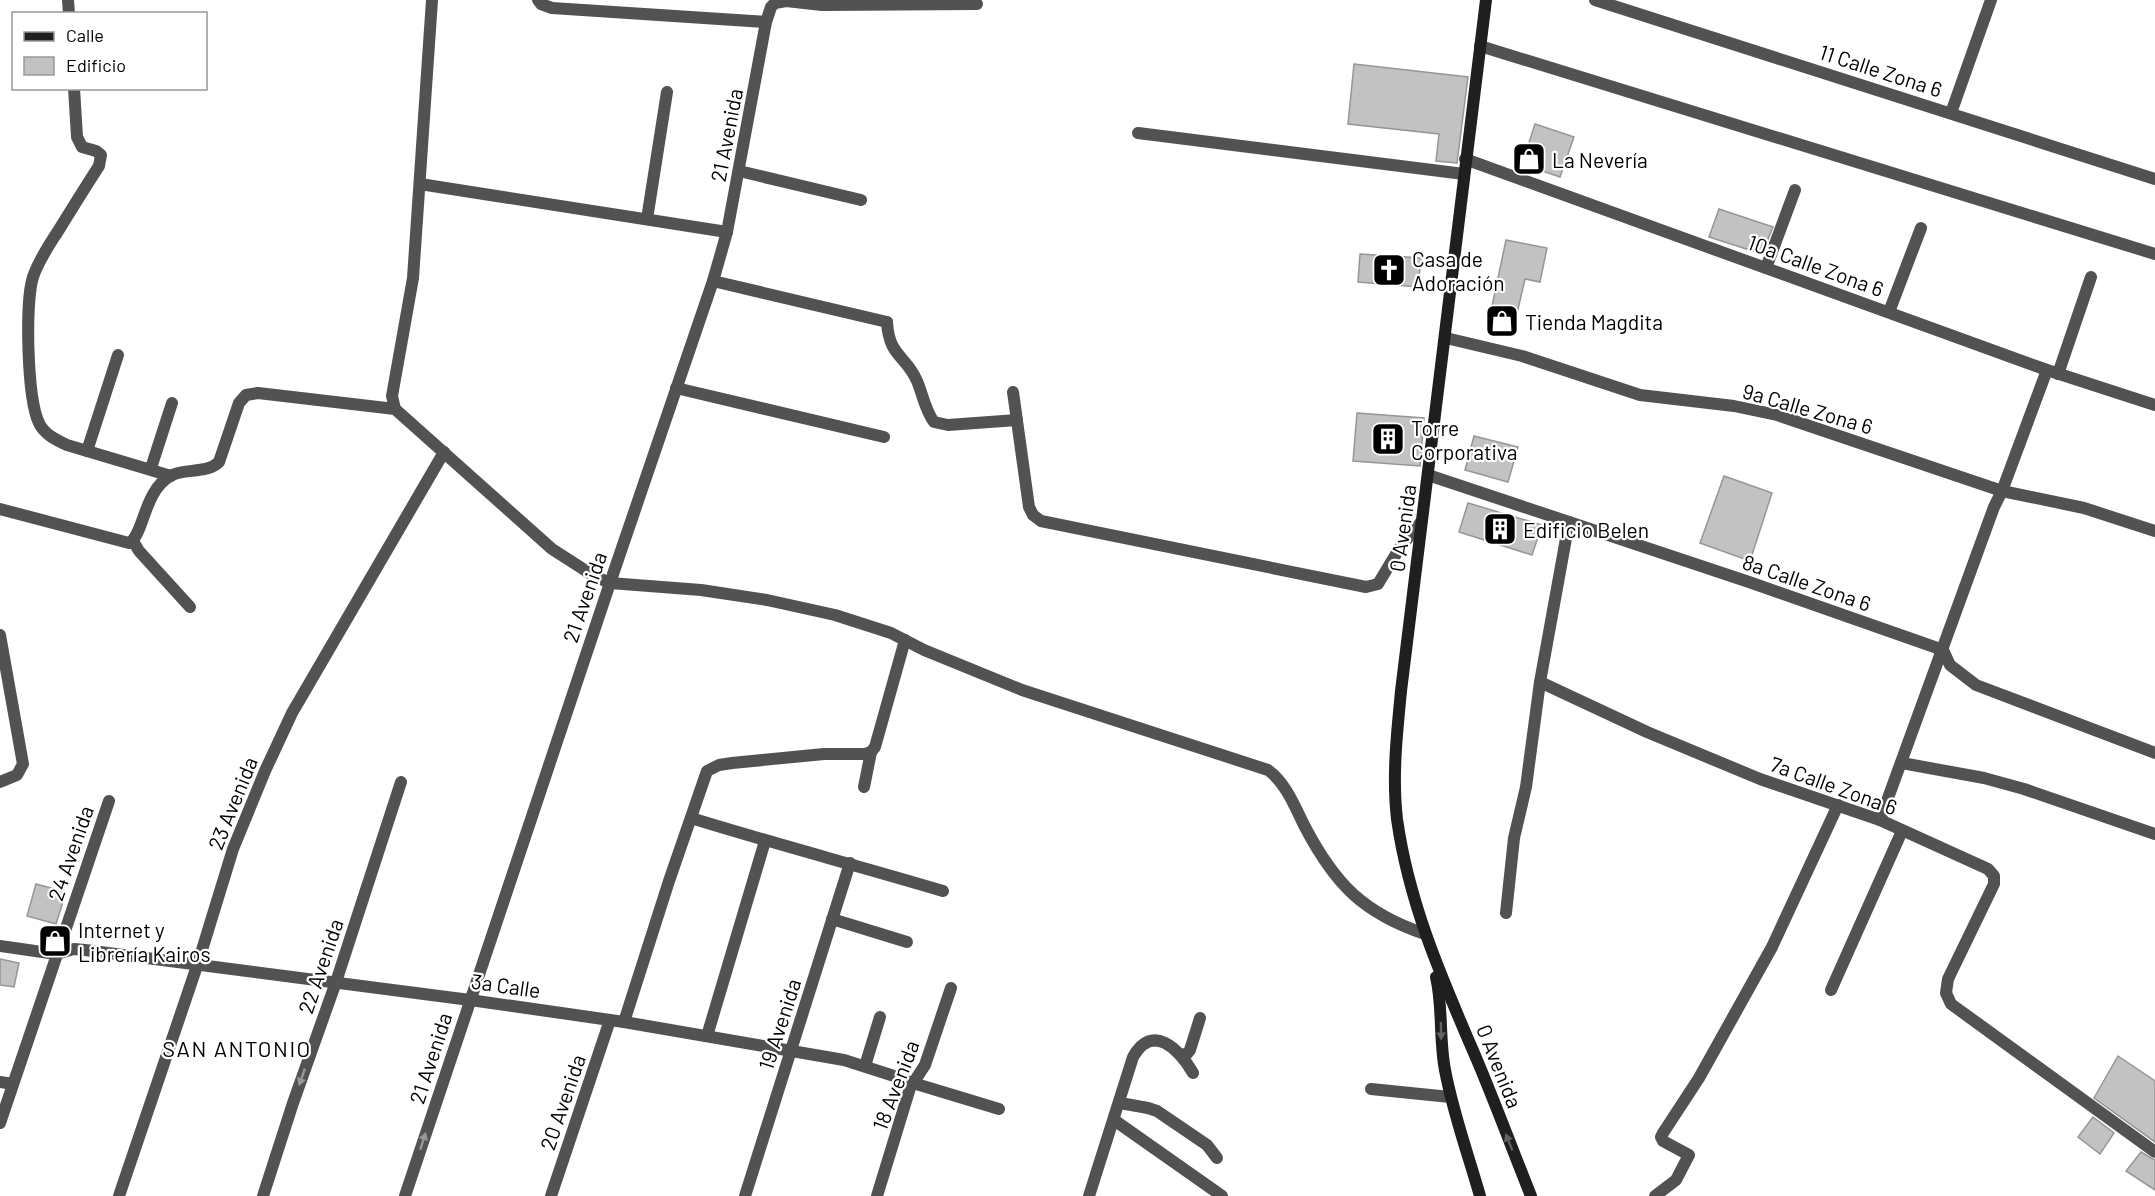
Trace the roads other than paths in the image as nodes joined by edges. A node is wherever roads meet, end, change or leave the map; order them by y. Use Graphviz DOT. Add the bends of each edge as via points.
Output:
graph roads {
  1 [pos="432,0"];
  2 [pos="538,0"];
  3 [pos="1486,0"];
  4 [pos="1595,0"];
  5 [pos="1991,0"];
  6 [pos="800,1"];
  7 [pos="977,4"];
  8 [pos="766,22"];
  9 [pos="1480,46"];
  10 [pos="74,90"];
  11 [pos="667,92"];
  12 [pos="1951,113"];
  13 [pos="1138,133"];
  14 [pos="1465,159"];
  15 [pos="739,171"];
  16 [pos="1464,174"];
  17 [pos="2155,179"];
  18 [pos="420,184"];
  19 [pos="1795,190"];
  20 [pos="861,200"];
  21 [pos="647,219"];
  22 [pos="1921,228"];
  23 [pos="727,232"];
  24 [pos="2155,254"];
  25 [pos="1766,268"];
  26 [pos="2091,277"];
  27 [pos="713,281"];
  28 [pos="1889,312"];
  29 [pos="1446,338"];
  30 [pos="118,355"];
  31 [pos="2053,372"];
  32 [pos="676,388"];
  33 [pos="1013,392"];
  34 [pos="172,403"];
  35 [pos="2155,405"];
  36 [pos="395,409"];
  37 [pos="1017,420"];
  38 [pos="884,437"];
  39 [pos="87,451"];
  40 [pos="444,452"];
  41 [pos="151,468"];
  42 [pos="1428,475"];
  43 [pos="171,476"];
  44 [pos="2002,492"];
  45 [pos="0,509"];
  46 [pos="1421,522"];
  47 [pos="1569,522"];
  48 [pos="2155,531"];
  49 [pos="133,541"];
  50 [pos="609,583"];
  51 [pos="190,607"];
  52 [pos="0,634"];
  53 [pos="905,640"];
  54 [pos="1943,650"];
  55 [pos="1540,682"];
  56 [pos="871,752"];
  57 [pos="2155,753"];
  58 [pos="1902,763"];
  59 [pos="0,782"];
  60 [pos="401,782"];
  61 [pos="864,787"];
  62 [pos="109,801"];
  63 [pos="1838,806"];
  64 [pos="691,818"];
  65 [pos="1880,820"];
  66 [pos="1902,831"];
  67 [pos="2155,834"];
  68 [pos="765,841"];
  69 [pos="850,863"];
  70 [pos="943,891"];
  71 [pos="1506,913"];
  72 [pos="832,919"];
  73 [pos="1425,934"];
  74 [pos="907,942"];
  75 [pos="0,946"];
  76 [pos="1430,952"];
  77 [pos="56,954"];
  78 [pos="198,963"];
  79 [pos="336,982"];
  80 [pos="951,988"];
  81 [pos="1831,990"];
  82 [pos="470,1000"];
  83 [pos="880,1017"];
  84 [pos="1200,1018"];
  85 [pos="610,1020"];
  86 [pos="624,1022"];
  87 [pos="707,1036"];
  88 [pos="790,1052"];
  89 [pos="1179,1054"];
  90 [pos="865,1066"];
  91 [pos="1192,1073"];
  92 [pos="0,1082"];
  93 [pos="13,1084"];
  94 [pos="914,1084"];
  95 [pos="1371,1089"];
  96 [pos="1450,1097"];
  97 [pos="1119,1103"];
  98 [pos="999,1109"];
  99 [pos="1114,1120"];
  100 [pos="0,1123"];
  101 [pos="2155,1152"];
  102 [pos="1217,1158"];
  103 [pos="119,1196"];
  104 [pos="263,1196"];
  105 [pos="405,1196"];
  106 [pos="551,1196"];
  107 [pos="745,1196"];
  108 [pos="877,1196"];
  109 [pos="1089,1196"];
  110 [pos="1222,1196"];
  111 [pos="1480,1196"];
  112 [pos="1531,1196"];
  113 [pos="1655,1196"];
  1 -- 18 [label="street"];
  2 -- 8 [label="street" via="552,8"];
  3 -- 9 [label="street, 0 Avenida"];
  4 -- 12 [label="street, 11 Calle Zona 6"];
  5 -- 12 [label="street"];
  6 -- 7 [label="street" via="822,5"];
  6 -- 8 [label="street, 21 Avenida" via="775,3"];
  8 -- 15 [label="street, 21 Avenida"];
  9 -- 14 [label="street, 0 Avenida"];
  9 -- 24 [label="street"];
  10 -- 39 [label="street" via="77,137 82,147 99,152 100,162 34,275 29,298 28,345 39,422 55,440"];
  11 -- 21 [label="street"];
  12 -- 17 [label="street, 11 Calle Zona 6"];
  13 -- 16 [label="street"];
  14 -- 16 [label="street, 0 Avenida"];
  14 -- 25 [label="street, 10a Calle Zona 6"];
  15 -- 20 [label="street"];
  15 -- 23 [label="street, 21 Avenida"];
  16 -- 29 [label="street, 0 Avenida"];
  18 -- 21 [label="street"];
  18 -- 36 [label="street" via="413,278 392,396"];
  19 -- 25 [label="street"];
  21 -- 23 [label="street"];
  22 -- 28 [label="street"];
  23 -- 27 [label="street, 21 Avenida"];
  25 -- 28 [label="street, 10a Calle Zona 6"];
  26 -- 31 [label="street"];
  27 -- 32 [label="street, 21 Avenida"];
  27 -- 37 [label="street" via="887,322 892,347 912,372 934,422 948,425"];
  28 -- 31 [label="street, 10a Calle Zona 6"];
  29 -- 42 [label="street, 0 Avenida"];
  29 -- 44 [label="street, 9a Calle Zona 6" via="1522,356 1640,395 1777,415"];
  30 -- 39 [label="street"];
  31 -- 35 [label="street, 10a Calle Zona 6"];
  31 -- 44 [label="street"];
  32 -- 38 [label="street"];
  32 -- 50 [label="street, 21 Avenida"];
  33 -- 37 [label="street"];
  34 -- 41 [label="street"];
  36 -- 40 [label="street"];
  36 -- 43 [label="street" via="252,393 239,403 216,465"];
  37 -- 46 [label="street" via="1029,507 1041,521 1366,587 1378,584"];
  39 -- 41 [label="street"];
  40 -- 50 [label="street" via="552,549"];
  40 -- 78 [label="street, 23 Avenida" via="288,722 242,827"];
  41 -- 43 [label="street"];
  42 -- 46 [label="street, 0 Avenida"];
  42 -- 47 [label="street, 8a Calle Zona 6"];
  43 -- 49 [label="street" via="152,495"];
  44 -- 48 [label="street, 9a Calle Zona 6" via="2084,508"];
  44 -- 54 [label="street"];
  45 -- 49 [label="street" via="123,543"];
  46 -- 73 [label="street, 0 Avenida" via="1396,745 1395,791 1405,863"];
  47 -- 54 [label="street, 8a Calle Zona 6"];
  47 -- 55 [label="street"];
  49 -- 51 [label="street"];
  50 -- 53 [label="street" via="767,600 835,615"];
  50 -- 82 [label="street, 21 Avenida"];
  52 -- 59 [label="street" via="22,758 17,775"];
  53 -- 56 [label="street"];
  53 -- 73 [label="street" via="1022,690 1268,770 1287,791 1316,847 1357,900 1380,916"];
  54 -- 57 [label="street" via="1950,664 1976,685"];
  54 -- 58 [label="street"];
  55 -- 63 [label="street, 7a Calle Zona 6" via="1647,732 1760,779"];
  55 -- 71 [label="street" via="1526,787 1514,838"];
  56 -- 61 [label="street"];
  56 -- 64 [label="street" via="711,768 703,777"];
  58 -- 65 [label="street"];
  58 -- 67 [label="street" via="2004,783"];
  60 -- 79 [label="street, 22 Avenida"];
  62 -- 77 [label="street, 24 Avenida"];
  63 -- 65 [label="street, 7a Calle Zona 6"];
  63 -- 113 [label="street" via="1772,947 1699,1078 1661,1137 1689,1155 1680,1174"];
  64 -- 68 [label="street"];
  64 -- 86 [label="street"];
  65 -- 66 [label="street, 7a Calle Zona 6"];
  66 -- 81 [label="street"];
  66 -- 101 [label="street, 7a Calle Zona 6" via="1988,869 1994,876 1994,884 1948,979 1946,993 1951,1004"];
  68 -- 69 [label="street"];
  68 -- 87 [label="street"];
  69 -- 70 [label="street"];
  69 -- 72 [label="street, 19 Avenida"];
  72 -- 74 [label="street"];
  72 -- 88 [label="street, 19 Avenida"];
  73 -- 76 [label="street, 0 Avenida"];
  75 -- 77 [label="street, 3a Calle"];
  76 -- 96 [label="street, 0 Avenida, one-way" via="1438,984 1441,1043"];
  112 -- 76 [label="street, 0 Avenida, one-way"];
  77 -- 78 [label="street, 3a Calle" via="75,949"];
  77 -- 93 [label="street, 24 Avenida"];
  78 -- 79 [label="street, 3a Calle"];
  78 -- 103 [label="street, 23 Avenida"];
  79 -- 82 [label="street, 3a Calle"];
  79 -- 104 [label="street, 22 Avenida, one-way"];
  80 -- 94 [label="street, 18 Avenida" via="925,1065"];
  82 -- 85 [label="street, 3a Calle"];
  105 -- 82 [label="street, 21 Avenida, one-way"];
  83 -- 90 [label="street"];
  84 -- 89 [label="street" via="1190,1050 1186,1055"];
  85 -- 86 [label="street, 3a Calle"];
  85 -- 106 [label="street, 20 Avenida"];
  86 -- 87 [label="street, 3a Calle"];
  87 -- 88 [label="street, 3a Calle"];
  88 -- 90 [label="street, 3a Calle"];
  88 -- 107 [label="street, 19 Avenida"];
  89 -- 91 [label="street"];
  89 -- 97 [label="street" via="1158,1040 1142,1043 1133,1057"];
  90 -- 94 [label="street, 3a Calle"];
  92 -- 93 [label="street"];
  93 -- 100 [label="street, 24 Avenida"];
  94 -- 98 [label="street, 3a Calle"];
  94 -- 108 [label="street, 18 Avenida"];
  95 -- 96 [label="street"];
  96 -- 111 [label="street, 0 Avenida"];
  97 -- 99 [label="street"];
  97 -- 102 [label="street" via="1157,1111 1208,1145"];
  99 -- 109 [label="street"];
  99 -- 110 [label="street"];
}
